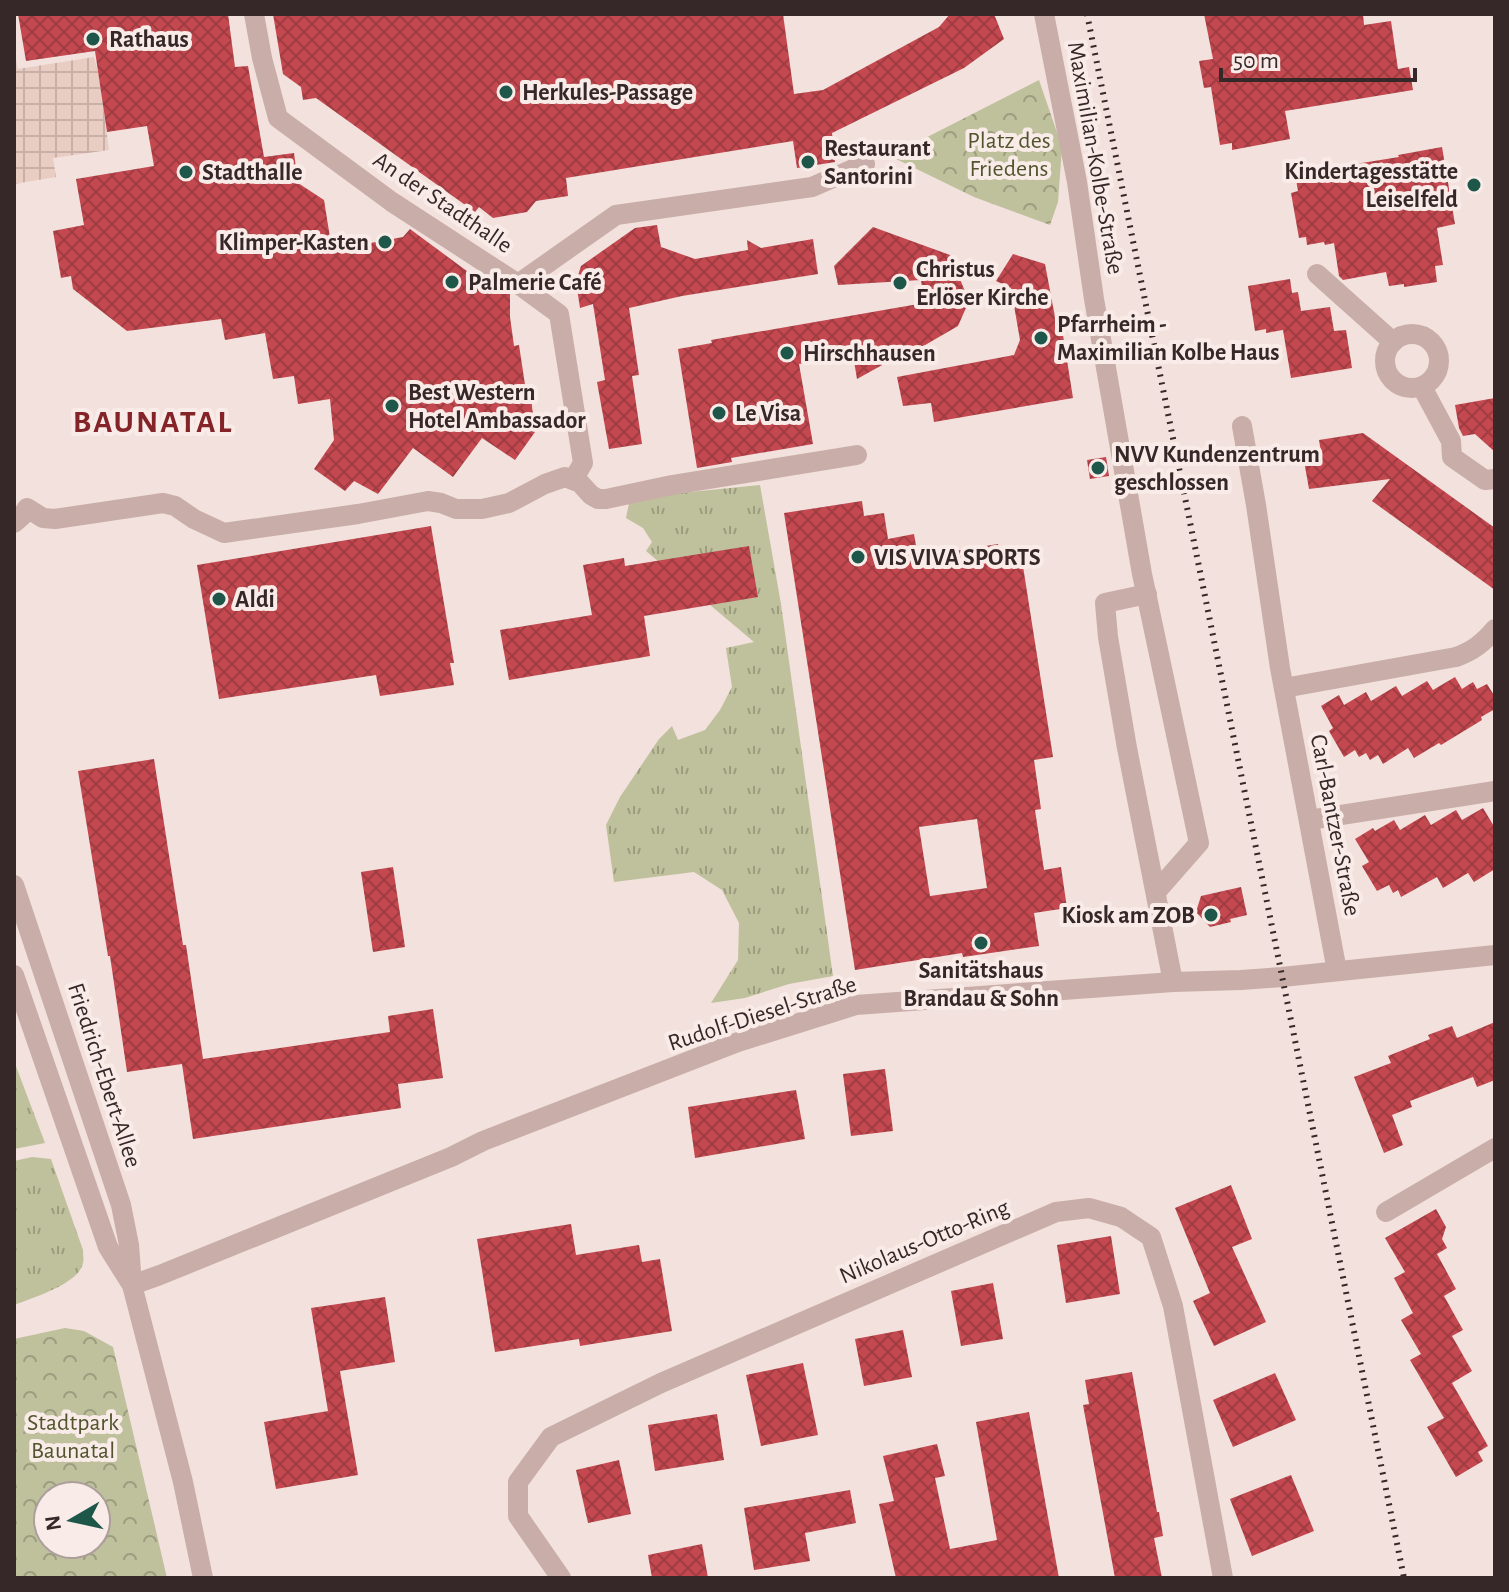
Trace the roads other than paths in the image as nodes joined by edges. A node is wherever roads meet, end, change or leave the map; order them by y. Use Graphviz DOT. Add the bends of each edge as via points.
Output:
graph roads {
  1 [pos="254,14"];
  2 [pos="1044,14"];
  3 [pos="865,164"];
  4 [pos="1317,274"];
  5 [pos="518,284"];
  6 [pos="1393,342"];
  7 [pos="1422,387"];
  8 [pos="1242,426"];
  9 [pos="857,455"];
  10 [pos="1495,479"];
  11 [pos="573,480"];
  12 [pos="14,523"];
  13 [pos="1147,594"];
  14 [pos="1492,640"];
  15 [pos="1284,688"];
  16 [pos="1495,791"];
  17 [pos="1309,820"];
  18 [pos="14,885"];
  19 [pos="1156,892"];
  20 [pos="1495,955"];
  21 [pos="1337,971"];
  22 [pos="14,975"];
  23 [pos="1173,982"];
  24 [pos="1495,1148"];
  25 [pos="1386,1212"];
  26 [pos="132,1285"];
  27 [pos="203,1578"];
  28 [pos="561,1578"];
  29 [pos="1223,1578"];
  1 -- 5 [label="street, An der Stadthalle" via="278,118 392,202"];
  2 -- 13 [label="street, Maximilian-Kolbe-Straße"];
  3 -- 5 [label="street, An der Stadthalle" via="812,187 616,215"];
  4 -- 6 [label="street"];
  5 -- 11 [label="street" via="559,314 583,463"];
  6 -- 7 [label="street" via="1385,358 1389,375 1407,388"];
  6 -- 7 [label="street" via="1417,334 1437,350 1437,374"];
  7 -- 10 [label="street" via="1451,441 1452,457 1485,480"];
  8 -- 15 [label="street, Carl-Bantzer-Straße"];
  9 -- 11 [label="street" via="606,499 591,495"];
  11 -- 12 [label="street" via="555,480 509,503 482,509 428,501 224,533 163,503 55,519 27,508"];
  13 -- 19 [label="street, Maximilian-Kolbe-Straße" via="1199,843"];
  13 -- 19 [label="street" via="1105,603"];
  14 -- 15 [label="street" via="1456,657"];
  15 -- 17 [label="street, Carl-Bantzer-Straße"];
  16 -- 17 [label="street"];
  17 -- 21 [label="street, Carl-Bantzer-Straße"];
  18 -- 26 [label="street, Friedrich-Ebert-Allee" via="121,1205"];
  19 -- 23 [label="street"];
  20 -- 21 [label="street, Rudolf-Diesel-Straße"];
  21 -- 23 [label="street, Rudolf-Diesel-Straße"];
  22 -- 26 [label="street, Friedrich-Ebert-Allee" via="108,1247"];
  23 -- 26 [label="street, Rudolf-Diesel-Straße" via="856,1005 709,1053"];
  24 -- 25 [label="street"];
  26 -- 27 [label="street, Friedrich-Ebert-Allee"];
  28 -- 29 [label="street, Nikolaus-Otto-Ring" via="518,1516 518,1482 551,1437 915,1272 1056,1212 1089,1208 1121,1217 1151,1237 1173,1306"];
}
